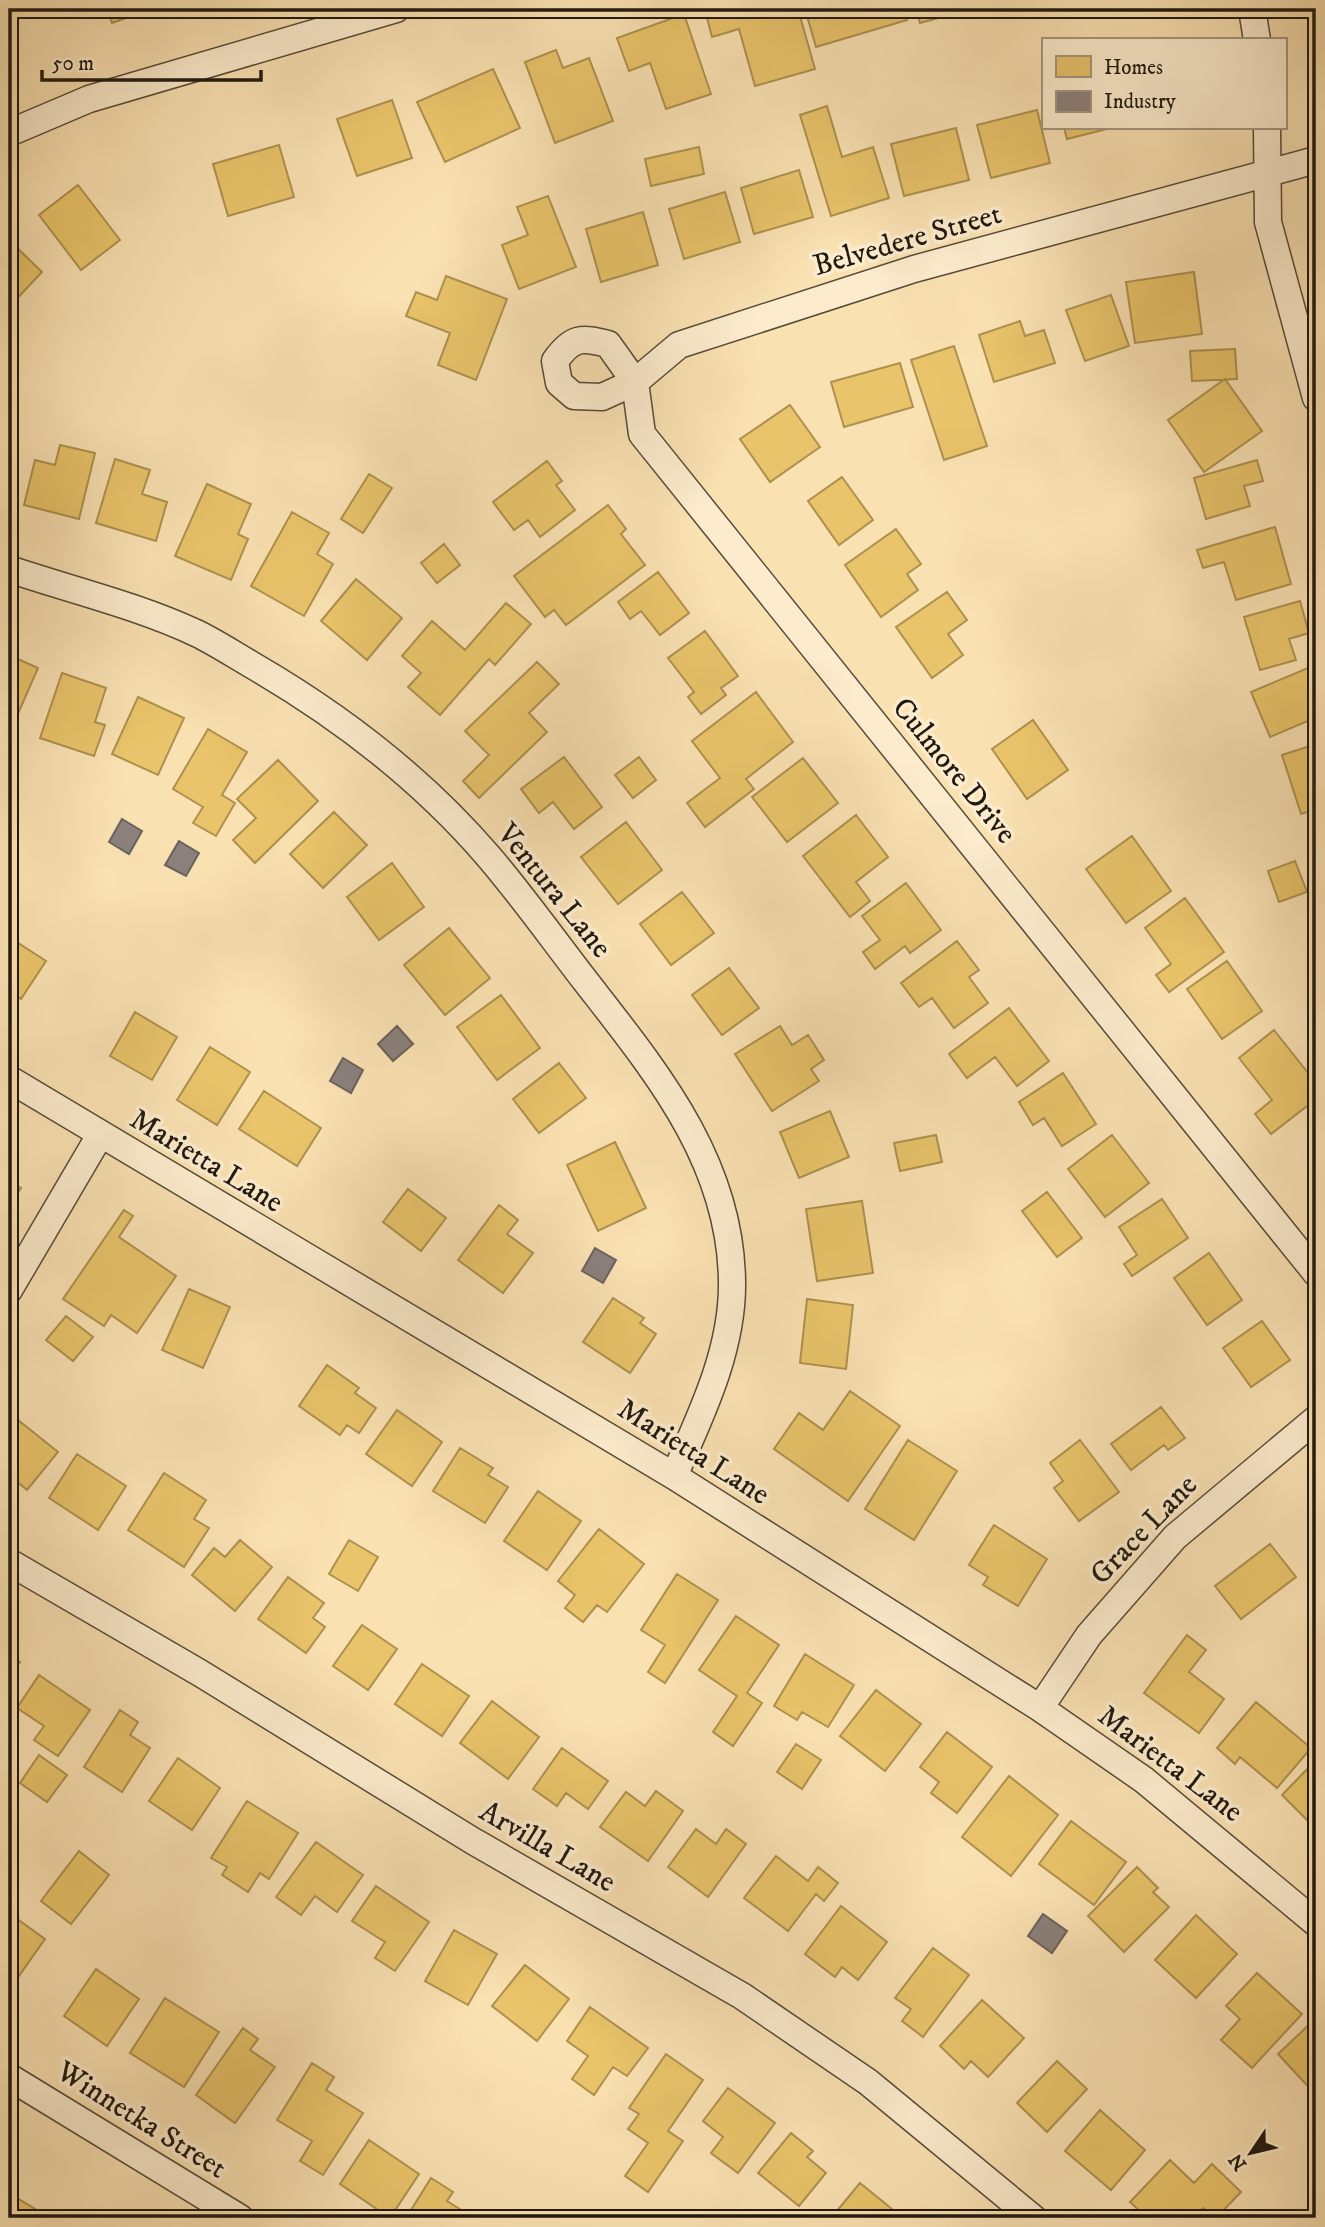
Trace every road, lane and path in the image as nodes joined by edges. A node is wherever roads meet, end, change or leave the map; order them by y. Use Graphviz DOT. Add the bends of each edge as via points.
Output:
graph roads {
  1 [pos="396,9"];
  2 [pos="1252,9"];
  3 [pos="1257,38"];
  4 [pos="1267,130"];
  5 [pos="9,133"];
  6 [pos="1316,160"];
  7 [pos="1265,175"];
  8 [pos="635,382"];
  9 [pos="1316,398"];
  10 [pos="9,569"];
  11 [pos="9,1079"];
  12 [pos="100,1135"];
  13 [pos="1316,1273"];
  14 [pos="9,1290"];
  15 [pos="1316,1419"];
  16 [pos="674,1476"];
  17 [pos="9,1562"];
  18 [pos="1040,1708"];
  19 [pos="1316,1923"];
  20 [pos="9,2077"];
  21 [pos="240,2218"];
  22 [pos="1033,2218"];
  1 -- 5 [label="street" via="89,99"];
  2 -- 3 [label="street"];
  4 -- 7 [label="street"];
  6 -- 7 [label="street, Belvedere Street"];
  7 -- 8 [label="street, Belvedere Street" via="914,269 679,345"];
  7 -- 9 [label="street" via="1268,222"];
  8 -- 8 [label="street" via="602,397 574,396 559,383 555,361 566,345 586,339 608,344"];
  8 -- 13 [label="street, Culmore Drive" via="642,434"];
  10 -- 16 [label="street, Ventura Lane" via="197,633 341,722 416,783 488,856 630,1038 687,1119 723,1204 732,1282 724,1342 709,1397"];
  11 -- 12 [label="street, Marietta Lane"];
  12 -- 14 [label="street"];
  12 -- 16 [label="street, Marietta Lane"];
  15 -- 18 [label="street, Grace Lane" via="1175,1537 1090,1635"];
  16 -- 18 [label="street, Marietta Lane"];
  17 -- 22 [label="street, Arvilla Lane" via="473,1841 742,1996 868,2082"];
  18 -- 19 [label="street, Marietta Lane" via="1144,1780"];
  20 -- 21 [label="street, Winnetka Street"];
}
